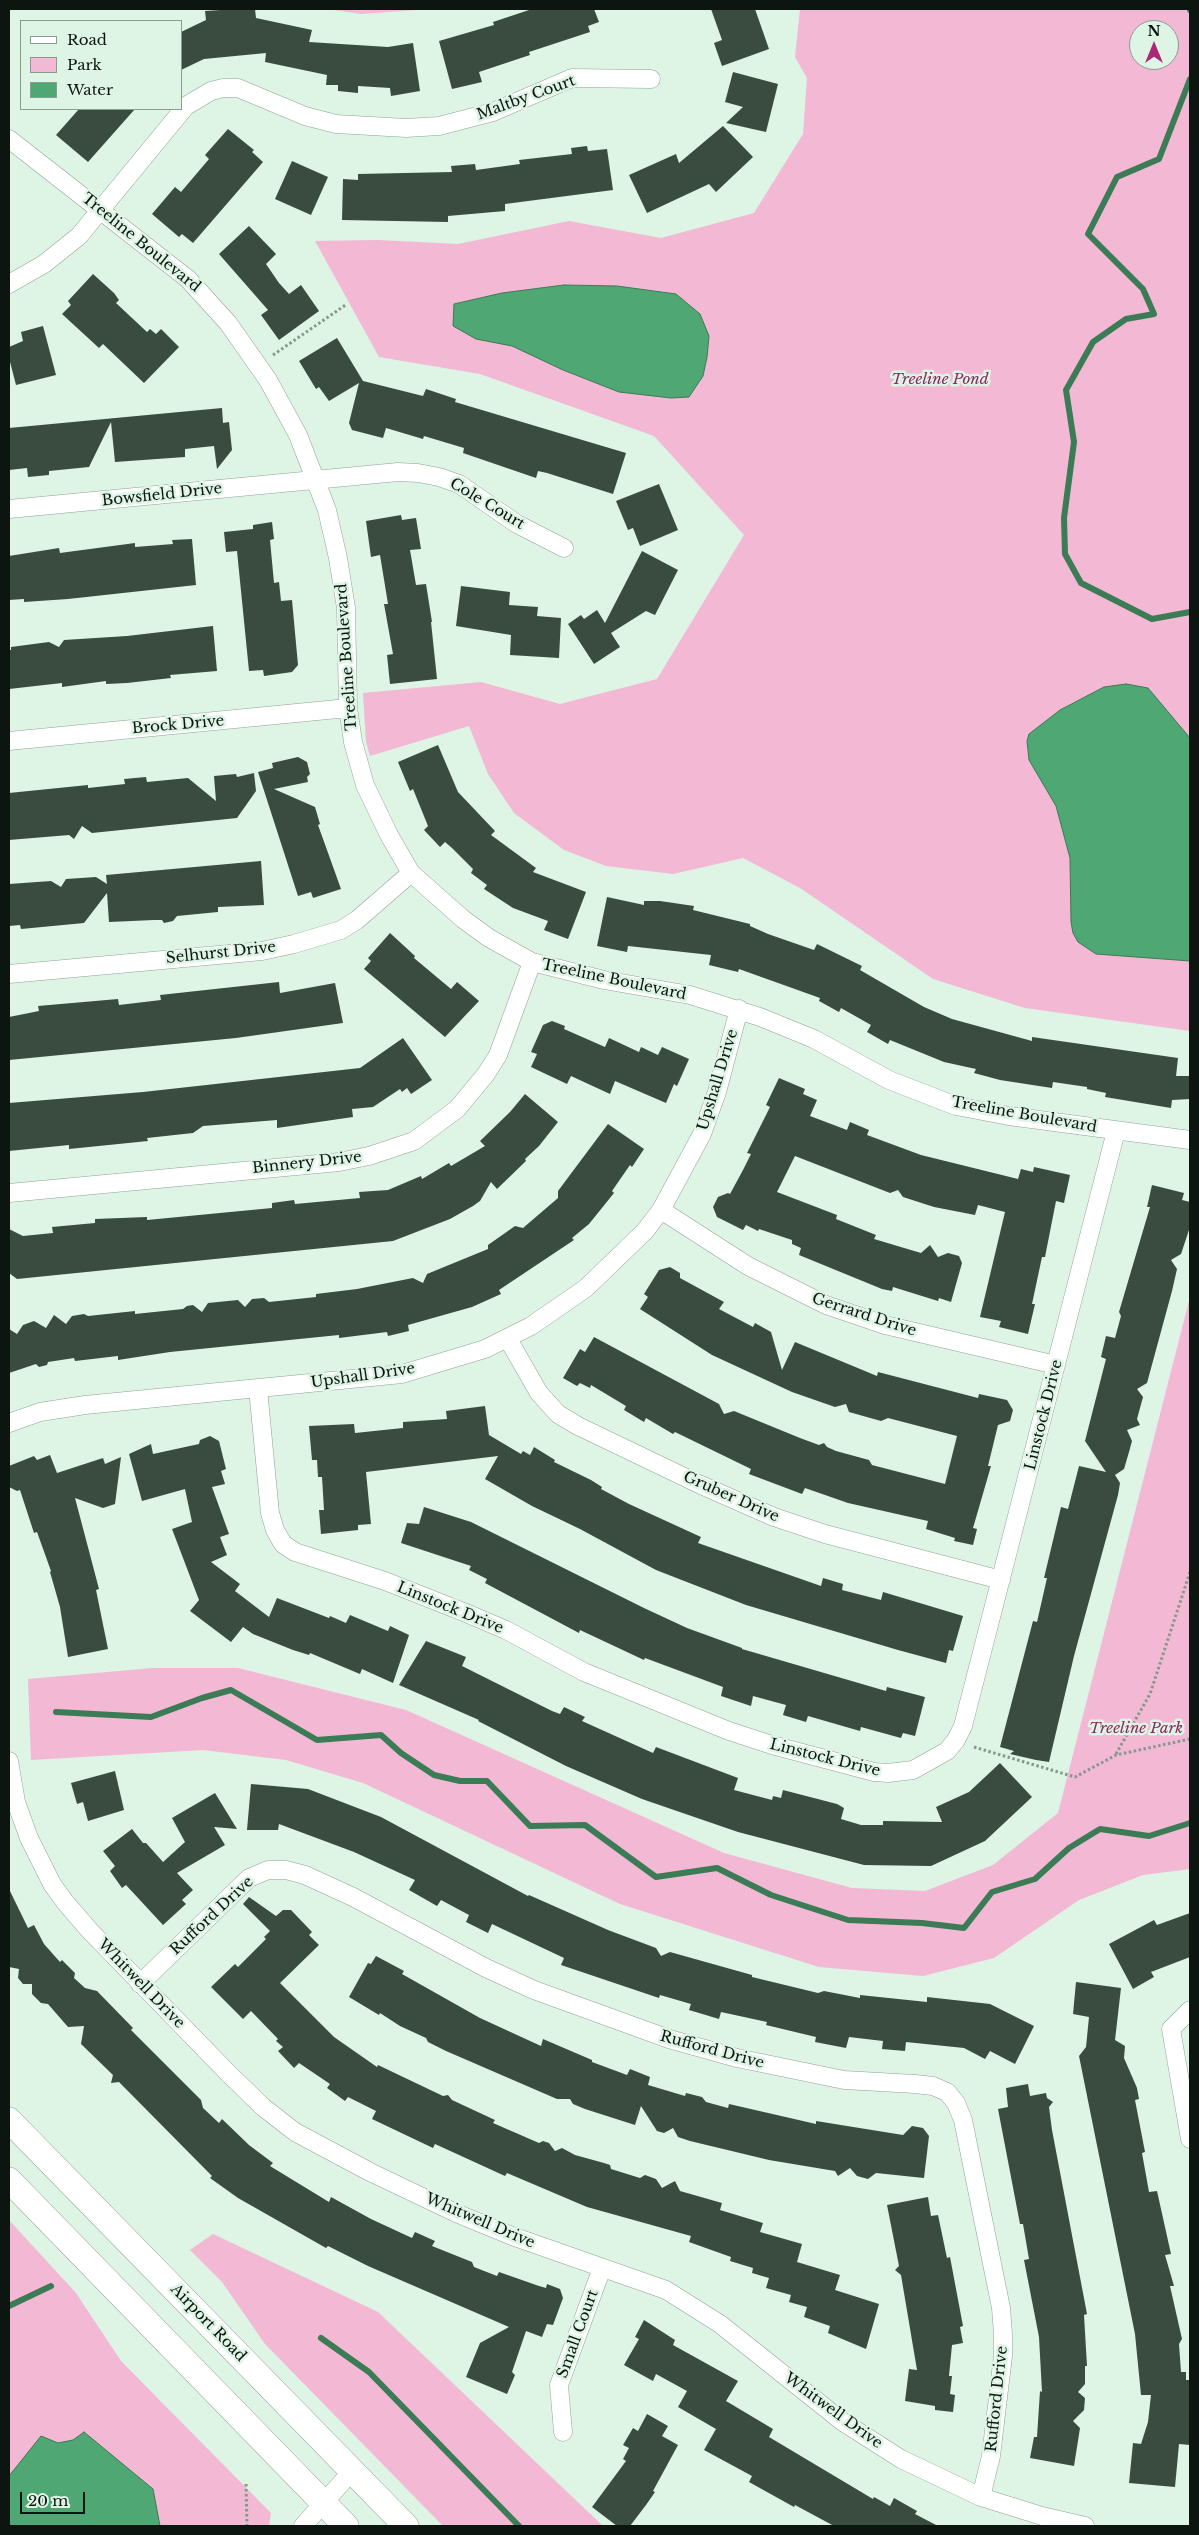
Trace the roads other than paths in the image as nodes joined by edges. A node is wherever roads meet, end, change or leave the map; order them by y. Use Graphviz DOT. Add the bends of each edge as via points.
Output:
graph roads {
  1 [pos="651,79"];
  2 [pos="9,139"];
  3 [pos="102,209"];
  4 [pos="9,284"];
  5 [pos="316,481"];
  6 [pos="9,509"];
  7 [pos="564,548"];
  8 [pos="348,708"];
  9 [pos="9,741"];
  10 [pos="412,873"];
  11 [pos="532,962"];
  12 [pos="9,974"];
  13 [pos="739,1009"];
  14 [pos="1116,1131"];
  15 [pos="1190,1140"];
  16 [pos="9,1193"];
  17 [pos="661,1210"];
  18 [pos="508,1339"];
  19 [pos="1056,1365"];
  20 [pos="258,1389"];
  21 [pos="9,1423"];
  22 [pos="1001,1580"];
  23 [pos="9,1761"];
  24 [pos="140,1984"];
  25 [pos="1190,2010"];
  26 [pos="9,2120"];
  27 [pos="1190,2139"];
  28 [pos="9,2180"];
  29 [pos="602,2268"];
  30 [pos="562,2432"];
  31 [pos="353,2470"];
  32 [pos="981,2497"];
  33 [pos="324,2503"];
  34 [pos="303,2526"];
  35 [pos="346,2526"];
  36 [pos="406,2526"];
  37 [pos="1085,2526"];
  1 -- 3 [label="street, Maltby Court" via="572,78 476,117 439,126 406,128 336,124 305,116 238,88 210,90 186,106"];
  2 -- 3 [label="street, Treeline Boulevard"];
  3 -- 4 [label="street, Maltby Court" via="60,253"];
  3 -- 5 [label="street, Treeline Boulevard" via="188,278 228,323 268,380 298,435"];
  5 -- 6 [label="street, Bowsfield Drive"];
  5 -- 7 [label="street, Cole Court" via="398,472 439,477 459,484 517,524"];
  5 -- 8 [label="street, Treeline Boulevard" via="327,510 344,588"];
  8 -- 9 [label="street, Brock Drive"];
  8 -- 10 [label="street, Treeline Boulevard" via="357,758 368,792"];
  10 -- 11 [label="street, Treeline Boulevard" via="470,924 512,953"];
  10 -- 12 [label="street, Selhurst Drive" via="341,930 294,944 262,950"];
  11 -- 13 [label="street, Treeline Boulevard" via="604,980 690,995"];
  11 -- 16 [label="street, Binnery Drive" via="498,1055 486,1074 457,1109 414,1141 339,1162"];
  13 -- 14 [label="street, Treeline Boulevard" via="814,1039 889,1080 934,1099 980,1111"];
  13 -- 17 [label="street, Upshall Drive" via="718,1092 702,1134"];
  14 -- 15 [label="street, Treeline Boulevard"];
  14 -- 19 [label="street, Linstock Drive"];
  17 -- 18 [label="street, Upshall Drive" via="646,1231 586,1288 548,1316"];
  17 -- 19 [label="street, Gerrard Drive" via="748,1266 826,1305 885,1325"];
  18 -- 20 [label="street, Upshall Drive" via="454,1360 402,1374"];
  18 -- 22 [label="street, Gruber Drive" via="548,1404 558,1414 586,1429 774,1517 825,1534"];
  19 -- 22 [label="street, Linstock Drive"];
  20 -- 21 [label="street, Upshall Drive" via="85,1405 40,1412"];
  20 -- 22 [label="street, Linstock Drive" via="270,1513 283,1544 295,1552 466,1612 584,1672 681,1713 772,1745 856,1768 888,1773 913,1770 938,1758 956,1740 971,1698"];
  23 -- 24 [label="street, Whitwell Drive" via="21,1818 52,1884 78,1918"];
  24 -- 29 [label="street, Whitwell Drive" via="263,2107 295,2132 456,2214"];
  24 -- 32 [label="street, Rufford Drive" via="249,1878 268,1870 286,1870 354,1897 534,1990 632,2026 738,2058 788,2069 844,2080 933,2086 947,2092 963,2120 1003,2334 992,2456"];
  25 -- 27 [label="street" via="1171,2029"];
  26 -- 31 [label="main road, Airport Road"];
  28 -- 33 [label="main road"];
  29 -- 30 [label="street, Small Court" via="559,2385"];
  29 -- 32 [label="street, Whitwell Drive" via="666,2290 691,2304 808,2396 872,2441 928,2473"];
  31 -- 33 [label="street"];
  31 -- 36 [label="main road, Airport Road"];
  32 -- 37 [label="street, Whitwell Drive"];
  33 -- 34 [label="street"];
  33 -- 35 [label="main road"];
}
